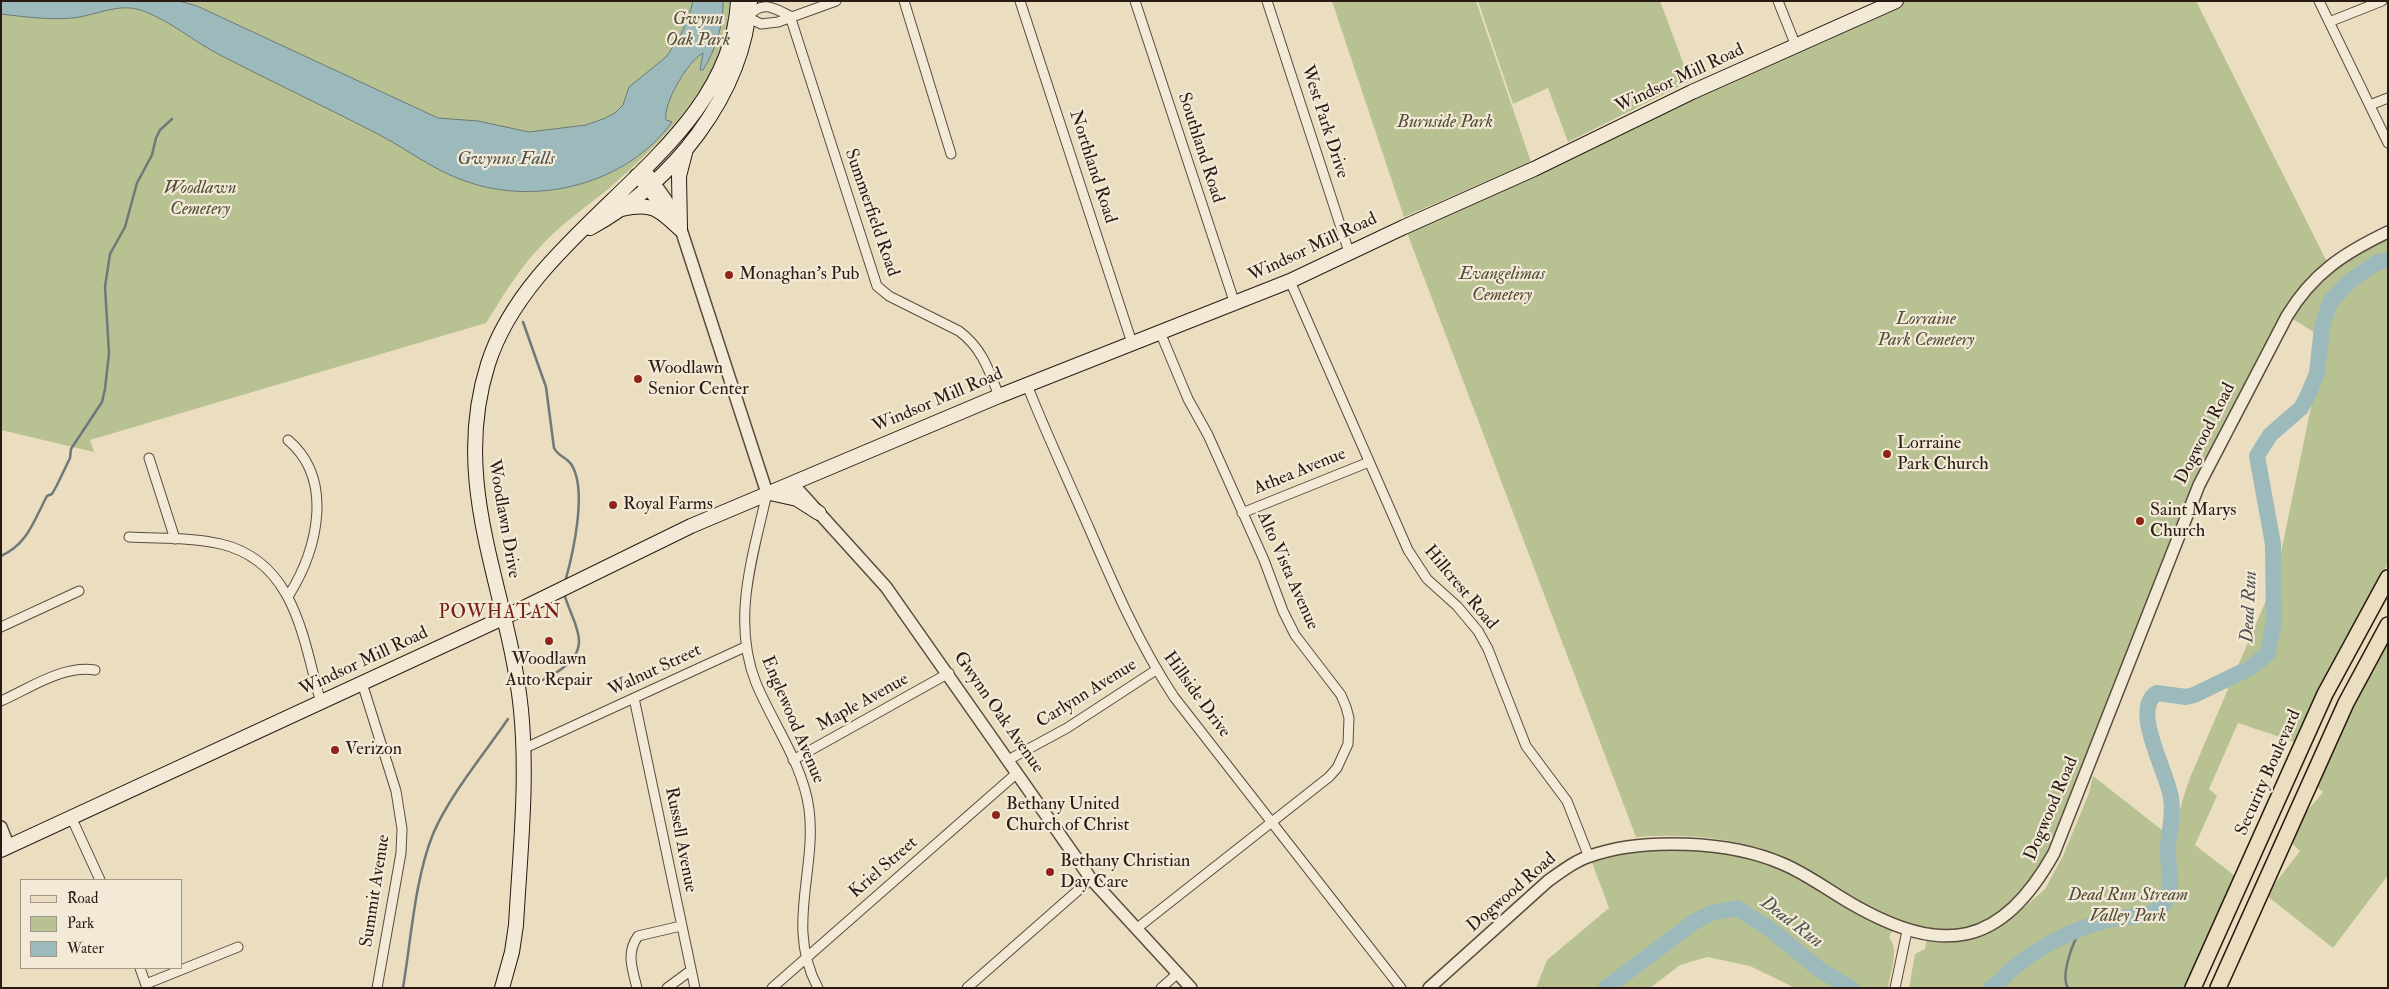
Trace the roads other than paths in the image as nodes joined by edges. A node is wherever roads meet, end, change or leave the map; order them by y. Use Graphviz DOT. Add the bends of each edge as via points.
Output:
graph roads {
  1 [pos="750,1"];
  2 [pos="836,1"];
  3 [pos="904,1"];
  4 [pos="1020,1"];
  5 [pos="1135,1"];
  6 [pos="1267,1"];
  7 [pos="1778,1"];
  8 [pos="1896,1"];
  9 [pos="2319,1"];
  10 [pos="2382,1"];
  11 [pos="1876,6"];
  12 [pos="742,11"];
  13 [pos="790,16"];
  14 [pos="2328,22"];
  15 [pos="1796,46"];
  16 [pos="2388,98"];
  17 [pos="2370,105"];
  18 [pos="2388,143"];
  19 [pos="687,148"];
  20 [pos="951,154"];
  21 [pos="640,172"];
  22 [pos="650,185"];
  23 [pos="619,210"];
  24 [pos="680,229"];
  25 [pos="2388,232"];
  26 [pos="579,234"];
  27 [pos="1349,252"];
  28 [pos="1290,280"];
  29 [pos="1235,304"];
  30 [pos="1160,332"];
  31 [pos="1132,343"];
  32 [pos="1027,384"];
  33 [pos="999,396"];
  34 [pos="288,440"];
  35 [pos="149,458"];
  36 [pos="1369,462"];
  37 [pos="792,483"];
  38 [pos="767,493"];
  39 [pos="819,513"];
  40 [pos="1242,513"];
  41 [pos="129,537"];
  42 [pos="175,539"];
  43 [pos="2388,578"];
  44 [pos="79,591"];
  45 [pos="289,595"];
  46 [pos="503,618"];
  47 [pos="2388,625"];
  48 [pos="1,627"];
  49 [pos="746,647"];
  50 [pos="96,670"];
  51 [pos="1156,670"];
  52 [pos="948,674"];
  53 [pos="362,683"];
  54 [pos="634,698"];
  55 [pos="1,701"];
  56 [pos="321,702"];
  57 [pos="524,749"];
  58 [pos="793,760"];
  59 [pos="1008,760"];
  60 [pos="1017,773"];
  61 [pos="72,819"];
  62 [pos="1273,823"];
  63 [pos="1,827"];
  64 [pos="5,849"];
  65 [pos="1588,856"];
  66 [pos="100,879"];
  67 [pos="1091,879"];
  68 [pos="681,926"];
  69 [pos="1136,929"];
  70 [pos="1907,931"];
  71 [pos="238,947"];
  72 [pos="805,958"];
  73 [pos="140,969"];
  74 [pos="690,972"];
  75 [pos="1178,973"];
  76 [pos="146,986"];
  77 [pos="377,988"];
  78 [pos="502,988"];
  79 [pos="637,988"];
  80 [pos="668,988"];
  81 [pos="695,988"];
  82 [pos="772,988"];
  83 [pos="818,988"];
  84 [pos="967,988"];
  85 [pos="1161,988"];
  86 [pos="1191,988"];
  87 [pos="1401,988"];
  88 [pos="1429,988"];
  89 [pos="1895,988"];
  90 [pos="2194,988"];
  91 [pos="2218,988"];
  1 -- 12 [label="main road"];
  2 -- 13 [label="street"];
  3 -- 20 [label="street"];
  4 -- 31 [label="street, Northland Road"];
  5 -- 29 [label="street, Southland Road"];
  6 -- 27 [label="street, West Park Drive"];
  7 -- 15 [label="street"];
  8 -- 11 [label="main road, Windsor Mill Road"];
  9 -- 14 [label="street"];
  10 -- 14 [label="street"];
  11 -- 15 [label="main road, Windsor Mill Road"];
  12 -- 13 [label="street" via="763,6"];
  12 -- 13 [label="street" via="761,24 778,22"];
  12 -- 19 [label="main road" via="746,40 733,76"];
  12 -- 21 [label="main road" via="729,51 704,98"];
  13 -- 33 [label="street, Summerfield Road" via="874,280 882,292 969,338 983,356"];
  14 -- 17 [label="street"];
  15 -- 27 [label="main road, Windsor Mill Road"];
  16 -- 17 [label="street"];
  17 -- 18 [label="street"];
  19 -- 22 [label="main road"];
  19 -- 24 [label="main road" via="679,176"];
  21 -- 22 [label="street"];
  21 -- 26 [label="main road, Woodlawn Drive"];
  22 -- 23 [label="main road, Woodlawn Drive"];
  22 -- 24 [label="street" via="671,204"];
  23 -- 24 [label="main road" via="638,205 655,208"];
  23 -- 26 [label="main road, Woodlawn Drive"];
  24 -- 38 [label="street"];
  25 -- 70 [label="street, Dogwood Road" via="2344,255 2313,280 2295,304 2260,366 2199,485 2067,825 2040,879 2009,913 1983,928 1945,937"];
  26 -- 46 [label="main road, Woodlawn Drive" via="537,275 518,302 496,341 480,390 473,462 482,523"];
  27 -- 28 [label="main road, Windsor Mill Road"];
  28 -- 29 [label="main road, Windsor Mill Road"];
  28 -- 36 [label="street, Hillcrest Road"];
  29 -- 30 [label="main road, Windsor Mill Road"];
  30 -- 31 [label="main road, Windsor Mill Road"];
  30 -- 40 [label="street, Alto Vista Avenue"];
  31 -- 32 [label="main road, Windsor Mill Road"];
  32 -- 33 [label="main road, Windsor Mill Road"];
  32 -- 51 [label="street, Hillside Drive" via="1129,621"];
  33 -- 37 [label="main road, Windsor Mill Road"];
  34 -- 45 [label="street" via="304,457 310,470 317,514 306,564"];
  35 -- 42 [label="street"];
  36 -- 40 [label="street, Athea Avenue"];
  36 -- 65 [label="street, Hillcrest Road" via="1416,565 1469,619 1485,643 1526,746 1566,801"];
  37 -- 38 [label="main road, Windsor Mill Road"];
  37 -- 39 [label="street, Gwynn Oak Avenue"];
  38 -- 39 [label="main road" via="797,499"];
  38 -- 46 [label="main road, Windsor Mill Road" via="691,526"];
  38 -- 49 [label="street, Englewood Avenue" via="746,591"];
  39 -- 52 [label="street, Gwynn Oak Avenue" via="886,587"];
  40 -- 62 [label="street, Alto Vista Avenue" via="1295,635 1341,696 1350,718 1348,744 1337,768"];
  41 -- 42 [label="street"];
  42 -- 45 [label="street" via="221,544 248,555 266,567"];
  43 -- 90 [label="main road, Security Boulevard" via="2325,694"];
  44 -- 48 [label="street"];
  45 -- 56 [label="street"];
  46 -- 53 [label="main road, Windsor Mill Road"];
  46 -- 57 [label="main road, Woodlawn Drive" via="517,679"];
  47 -- 91 [label="main road" via="2346,703"];
  49 -- 54 [label="street, Walnut Street"];
  49 -- 58 [label="street, Englewood Avenue" via="756,684"];
  50 -- 55 [label="street" via="84,668 62,673"];
  51 -- 59 [label="street, Carlynn Avenue" via="1067,728"];
  51 -- 62 [label="street, Hillside Drive"];
  52 -- 58 [label="street, Maple Avenue"];
  52 -- 59 [label="street, Gwynn Oak Avenue"];
  53 -- 56 [label="main road, Windsor Mill Road"];
  53 -- 77 [label="street, Summit Avenue" via="396,791 402,829 401,853"];
  54 -- 57 [label="street, Walnut Street"];
  54 -- 68 [label="street, Russell Avenue"];
  56 -- 61 [label="main road, Windsor Mill Road"];
  57 -- 78 [label="main road, Woodlawn Drive" via="516,925"];
  58 -- 72 [label="street, Englewood Avenue" via="809,810 801,920"];
  59 -- 60 [label="street, Gwynn Oak Avenue"];
  60 -- 67 [label="street, Gwynn Oak Avenue"];
  60 -- 72 [label="street, Kriel Street"];
  61 -- 64 [label="main road, Windsor Mill Road"];
  61 -- 66 [label="street"];
  62 -- 69 [label="street, Alto Vista Avenue"];
  62 -- 87 [label="street, Hillside Drive"];
  63 -- 64 [label="street"];
  65 -- 70 [label="street, Dogwood Road" via="1622,847 1641,846 1712,847 1755,854 1784,864"];
  65 -- 88 [label="street, Dogwood Road" via="1548,881"];
  67 -- 69 [label="street, Gwynn Oak Avenue"];
  67 -- 84 [label="street"];
  68 -- 74 [label="street, Russell Avenue"];
  68 -- 79 [label="street" via="638,936 632,944 629,954"];
  69 -- 75 [label="street, Gwynn Oak Avenue"];
  70 -- 89 [label="street"];
  71 -- 76 [label="street"];
  72 -- 82 [label="street, Kriel Street"];
  72 -- 83 [label="street, Englewood Avenue"];
  73 -- 76 [label="street"];
  74 -- 80 [label="street"];
  74 -- 81 [label="street, Russell Avenue"];
  75 -- 85 [label="street"];
  75 -- 86 [label="street, Gwynn Oak Avenue"];
}
